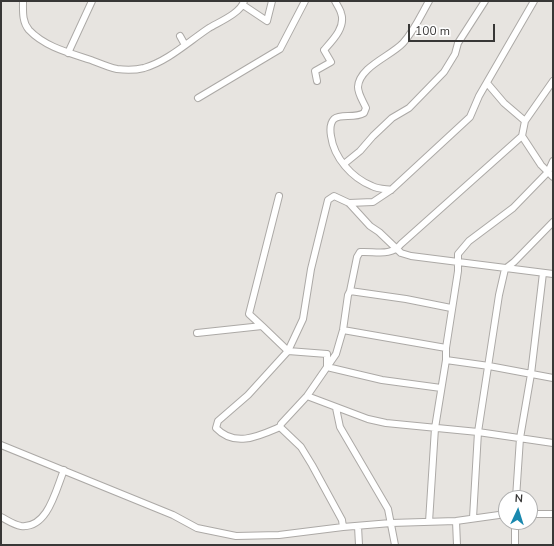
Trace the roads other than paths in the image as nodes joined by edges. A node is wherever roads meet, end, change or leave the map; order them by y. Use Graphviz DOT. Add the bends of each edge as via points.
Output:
graph roads {
  1 [pos="23,1"];
  2 [pos="92,1"];
  3 [pos="272,1"];
  4 [pos="305,1"];
  5 [pos="336,1"];
  6 [pos="429,1"];
  7 [pos="485,1"];
  8 [pos="534,1"];
  9 [pos="244,3"];
  10 [pos="180,36"];
  11 [pos="185,45"];
  12 [pos="68,53"];
  13 [pos="317,81"];
  14 [pos="553,82"];
  15 [pos="487,83"];
  16 [pos="198,98"];
  17 [pos="525,121"];
  18 [pos="522,136"];
  19 [pos="553,161"];
  20 [pos="344,164"];
  21 [pos="550,175"];
  22 [pos="391,190"];
  23 [pos="279,196"];
  24 [pos="349,203"];
  25 [pos="553,222"];
  26 [pos="397,249"];
  27 [pos="458,262"];
  28 [pos="505,268"];
  29 [pos="543,273"];
  30 [pos="553,274"];
  31 [pos="350,291"];
  32 [pos="451,308"];
  33 [pos="262,326"];
  34 [pos="343,330"];
  35 [pos="197,333"];
  36 [pos="446,348"];
  37 [pos="288,351"];
  38 [pos="446,360"];
  39 [pos="489,366"];
  40 [pos="327,367"];
  41 [pos="531,374"];
  42 [pos="553,378"];
  43 [pos="441,388"];
  44 [pos="307,396"];
  45 [pos="336,408"];
  46 [pos="280,428"];
  47 [pos="436,428"];
  48 [pos="478,432"];
  49 [pos="520,438"];
  50 [pos="553,444"];
  51 [pos="1,445"];
  52 [pos="64,470"];
  53 [pos="517,490"];
  54 [pos="538,514"];
  55 [pos="553,514"];
  56 [pos="498,515"];
  57 [pos="1,517"];
  58 [pos="473,518"];
  59 [pos="456,521"];
  60 [pos="429,522"];
  61 [pos="391,523"];
  62 [pos="358,526"];
  63 [pos="343,527"];
  64 [pos="515,530"];
  65 [pos="359,545"];
  66 [pos="395,545"];
  67 [pos="457,545"];
  68 [pos="515,545"];
  1 -- 12 [label="street" via="22,15 28,29"];
  2 -- 12 [label="street"];
  3 -- 9 [label="street" via="266,21"];
  4 -- 16 [label="street" via="280,49"];
  5 -- 13 [label="street" via="342,13 342,24 324,50 331,62 315,71"];
  6 -- 20 [label="street" via="402,44 364,73 360,79 358,87 366,108 364,113 354,117 338,116 330,124 332,143"];
  7 -- 20 [label="street" via="458,43 455,54 444,72 409,108 392,118"];
  8 -- 15 [label="street"];
  9 -- 11 [label="street" via="231,16"];
  10 -- 11 [label="street"];
  11 -- 12 [label="street" via="156,63 132,69 116,69"];
  14 -- 17 [label="street"];
  15 -- 17 [label="street" via="504,103"];
  15 -- 22 [label="street" via="470,117"];
  17 -- 18 [label="street"];
  18 -- 21 [label="street"];
  18 -- 26 [label="street"];
  19 -- 21 [label="street"];
  20 -- 22 [label="street" via="373,187"];
  21 -- 27 [label="street" via="513,208 469,241 458,254"];
  22 -- 24 [label="street" via="373,202"];
  23 -- 33 [label="street" via="250,314"];
  24 -- 26 [label="street" via="370,226"];
  24 -- 37 [label="street" via="334,196 328,200 310,270 303,319"];
  25 -- 28 [label="street"];
  26 -- 27 [label="street" via="411,256"];
  26 -- 31 [label="street" via="392,252 360,252"];
  27 -- 28 [label="street"];
  27 -- 32 [label="street"];
  28 -- 29 [label="street"];
  28 -- 39 [label="street"];
  29 -- 30 [label="street"];
  29 -- 41 [label="street"];
  31 -- 32 [label="street"];
  31 -- 34 [label="street"];
  32 -- 36 [label="street"];
  33 -- 35 [label="street"];
  33 -- 37 [label="street"];
  34 -- 36 [label="street"];
  34 -- 40 [label="street" via="336,354"];
  36 -- 38 [label="street"];
  37 -- 40 [label="street" via="327,354"];
  37 -- 46 [label="street" via="248,395 218,421 216,428 222,434 241,440"];
  38 -- 39 [label="street"];
  38 -- 43 [label="street"];
  39 -- 41 [label="street"];
  39 -- 48 [label="street"];
  40 -- 43 [label="street" via="382,380"];
  40 -- 44 [label="street"];
  41 -- 42 [label="street"];
  41 -- 49 [label="street"];
  43 -- 47 [label="street"];
  44 -- 45 [label="street"];
  44 -- 46 [label="street"];
  45 -- 47 [label="street" via="386,423"];
  45 -- 61 [label="street" via="340,427 388,509"];
  46 -- 63 [label="street" via="301,447 342,520"];
  47 -- 48 [label="street"];
  47 -- 60 [label="street"];
  48 -- 49 [label="street"];
  48 -- 58 [label="street"];
  49 -- 50 [label="street"];
  49 -- 53 [label="street"];
  51 -- 52 [label="street"];
  52 -- 57 [label="street" via="46,513 39,522 21,526"];
  52 -- 63 [label="street" via="205,530 236,536 279,535"];
  54 -- 55 [label="street"];
  56 -- 58 [label="street"];
  58 -- 59 [label="street"];
  59 -- 60 [label="street"];
  59 -- 67 [label="street"];
  60 -- 61 [label="street"];
  61 -- 62 [label="street"];
  61 -- 66 [label="street"];
  62 -- 63 [label="street"];
  62 -- 65 [label="street"];
  64 -- 68 [label="street"];
}
